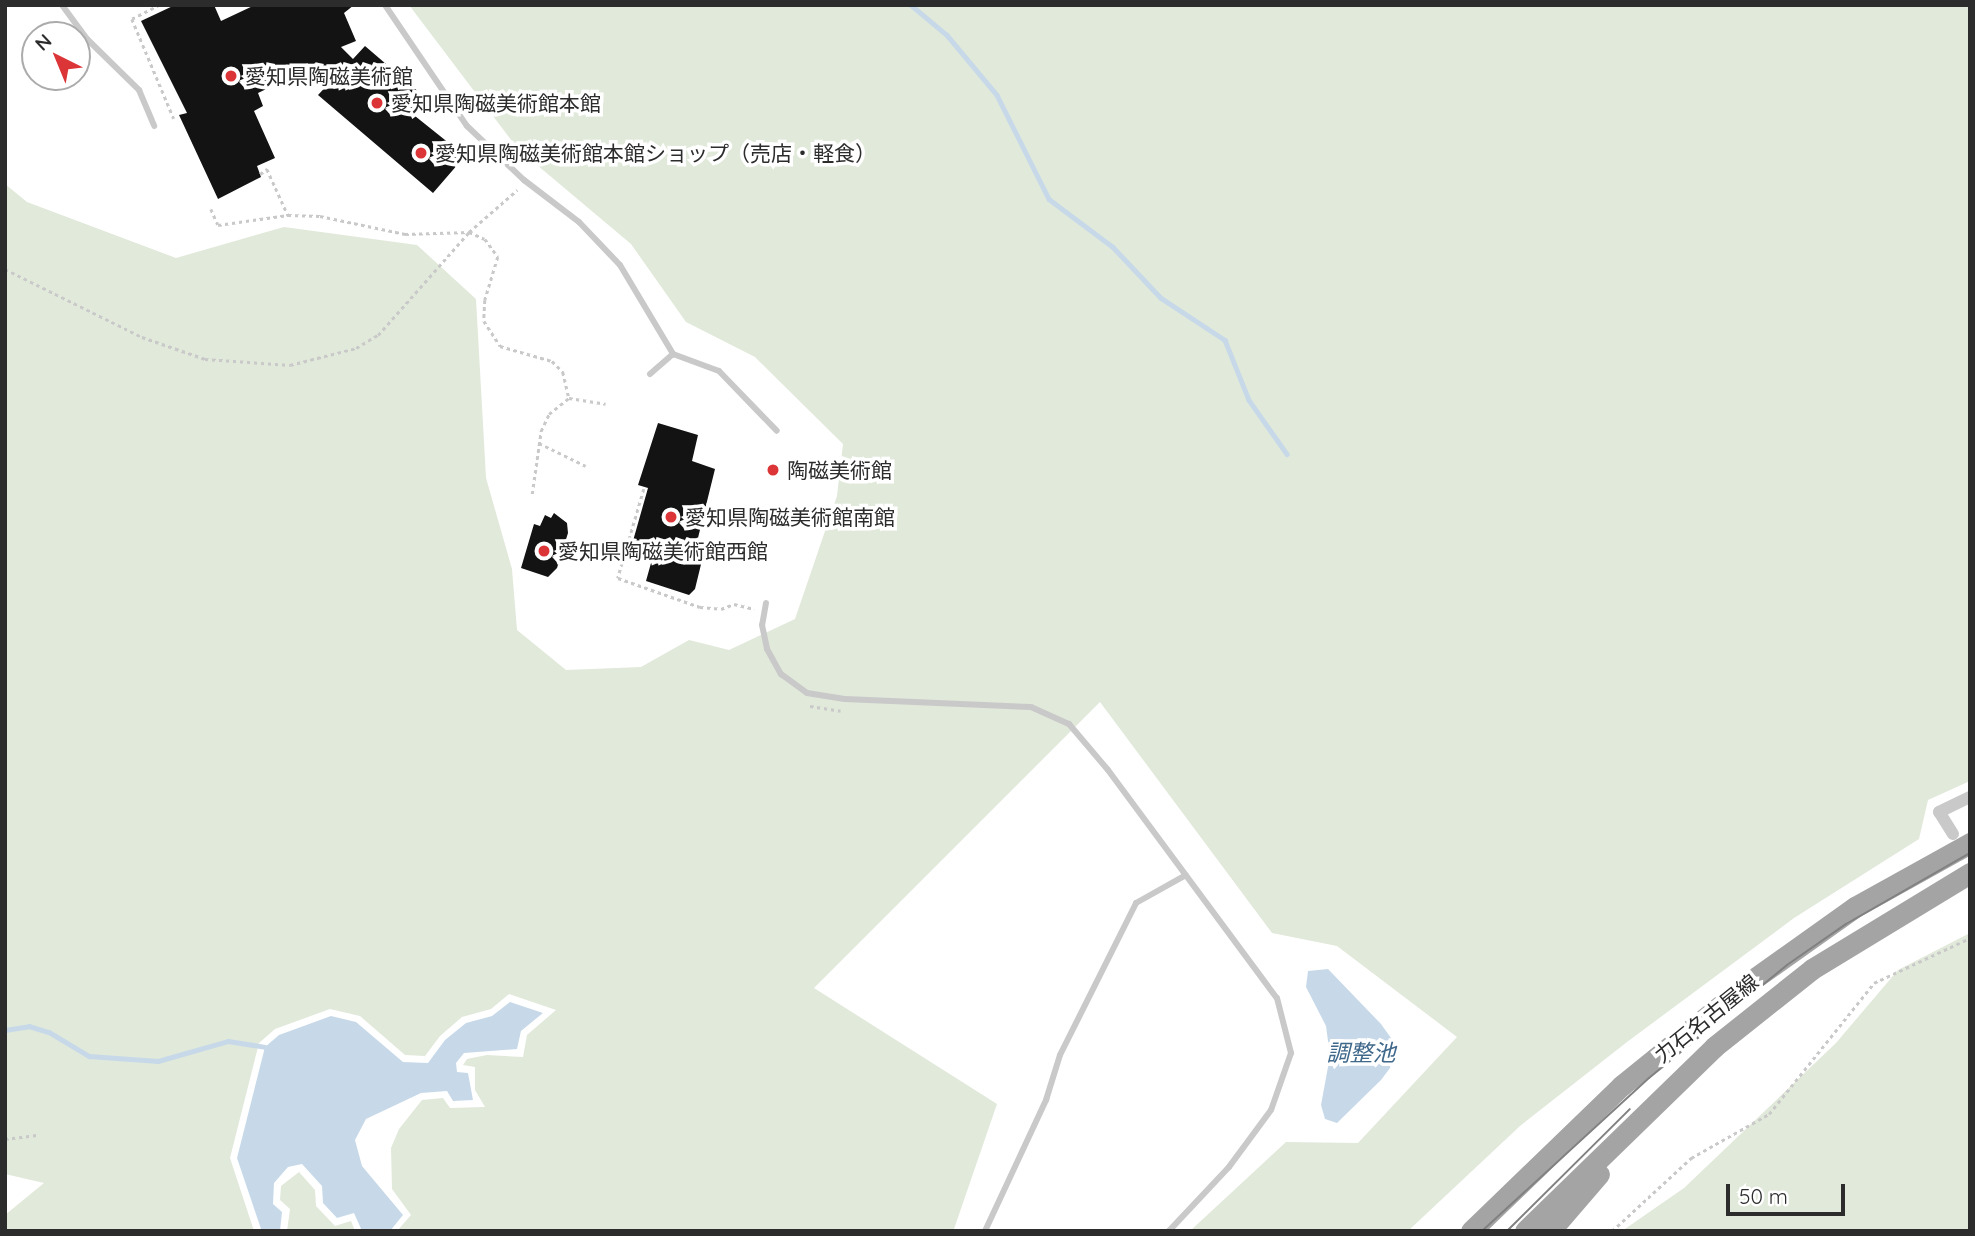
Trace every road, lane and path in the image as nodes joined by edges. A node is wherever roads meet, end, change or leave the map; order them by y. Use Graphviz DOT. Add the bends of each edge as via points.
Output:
graph roads {
  1 [pos="62,5"];
  2 [pos="160,5"];
  3 [pos="385,5"];
  4 [pos="174,119"];
  5 [pos="154,126"];
  6 [pos="260,174"];
  7 [pos="517,190"];
  8 [pos="211,209"];
  9 [pos="288,215"];
  10 [pos="469,232"];
  11 [pos="5,269"];
  12 [pos="673,354"];
  13 [pos="650,374"];
  14 [pos="569,398"];
  15 [pos="606,404"];
  16 [pos="777,431"];
  17 [pos="539,443"];
  18 [pos="586,466"];
  19 [pos="644,489"];
  20 [pos="532,494"];
  21 [pos="766,603"];
  22 [pos="754,621"];
  23 [pos="803,703"];
  24 [pos="846,711"];
  25 [pos="1970,797"];
  26 [pos="1961,839"];
  27 [pos="1970,873"];
  28 [pos="1186,875"];
  29 [pos="1970,938"];
  30 [pos="1812,970"];
  31 [pos="37,1135"];
  32 [pos="5,1139"];
  33 [pos="985,1231"];
  34 [pos="1170,1231"];
  35 [pos="1471,1231"];
  36 [pos="1525,1231"];
  37 [pos="1550,1231"];
  38 [pos="1612,1231"];
  1 -- 5 [label="lane" via="87,39 139,90"];
  2 -- 4 [label="path" via="132,19"];
  3 -- 12 [label="lane" via="467,126 524,180 579,222 620,265"];
  6 -- 9 [label="path" via="267,169"];
  7 -- 10 [label="path"];
  8 -- 9 [label="path" via="218,225"];
  9 -- 10 [label="path" via="345,218 405,234"];
  10 -- 11 [label="path" via="378,335 356,348 290,365 205,359 142,337"];
  10 -- 14 [label="path" via="485,239 498,257 485,300 484,321 500,346 552,361 563,372"];
  12 -- 13 [label="lane"];
  12 -- 16 [label="lane" via="719,371"];
  14 -- 15 [label="path"];
  14 -- 17 [label="path" via="549,414"];
  17 -- 18 [label="path"];
  17 -- 20 [label="path"];
  19 -- 22 [label="path" via="618,578 700,607 721,609 734,604 754,609"];
  21 -- 28 [label="lane" via="762,625 767,649 780,674 807,693 845,699 1031,706 1069,724"];
  23 -- 24 [label="path"];
  25 -- 26 [label="street" via="1939,812"];
  26 -- 35 [label="main road, 力石名古屋線" via="1748,983 1621,1087"];
  27 -- 30 [label="main road, 力石名古屋線"];
  28 -- 33 [label="lane" via="1136,903 1060,1055 1046,1100"];
  28 -- 34 [label="lane" via="1277,998 1291,1053 1270,1110 1229,1167"];
  29 -- 38 [label="path" via="1874,983 1769,1114 1690,1158"];
  30 -- 36 [label="main road, 力石名古屋線" via="1654,1100"];
  30 -- 37 [label="main road" via="1642,1128"];
  31 -- 32 [label="path"];
}
